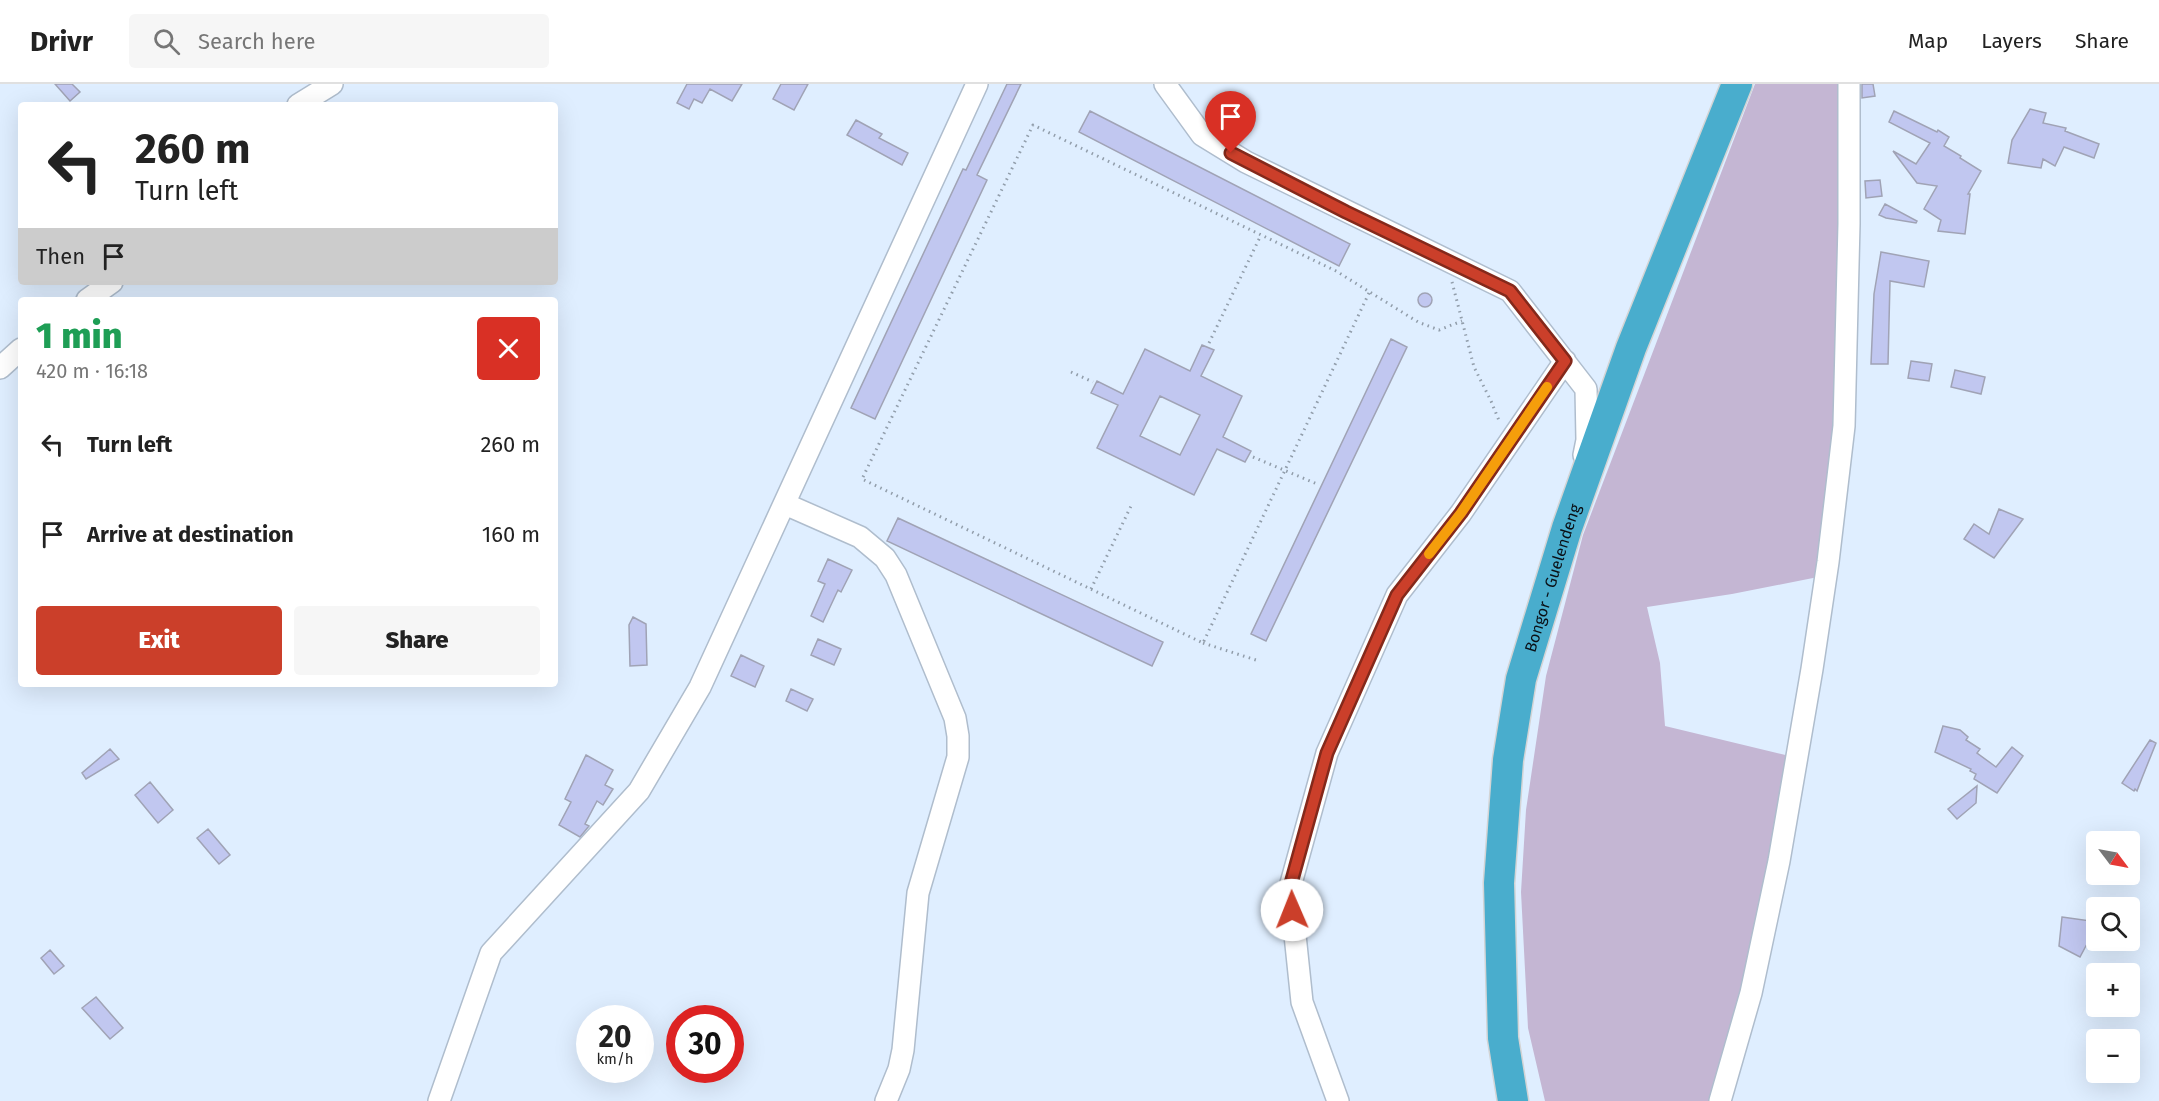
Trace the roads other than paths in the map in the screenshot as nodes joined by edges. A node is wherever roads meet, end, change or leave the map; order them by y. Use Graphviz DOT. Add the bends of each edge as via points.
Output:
graph roads {
  1 [pos="332,84"];
  2 [pos="978,84"];
  3 [pos="1165,84"];
  4 [pos="1737,84"];
  5 [pos="1849,84"];
  6 [pos="303,102"];
  7 [pos="108,285"];
  8 [pos="91,297"];
  9 [pos="18,352"];
  10 [pos="1565,361"];
  11 [pos="0,368"];
  12 [pos="785,504"];
  13 [pos="1567,528"];
  14 [pos="439,1101"];
  15 [pos="886,1101"];
  16 [pos="1338,1101"];
  17 [pos="1513,1101"];
  18 [pos="1720,1101"];
  1 -- 6 [label="street"];
  2 -- 12 [label="street"];
  3 -- 10 [label="street" via="1202,135 1246,162 1510,291"];
  4 -- 13 [label="highway, Bongor - Guelendeng" via="1631,348"];
  5 -- 18 [label="street" via="1844,426 1829,551 1779,861 1751,993"];
  7 -- 8 [label="street"];
  9 -- 11 [label="street"];
  10 -- 13 [label="street" via="1586,389 1587,440"];
  10 -- 16 [label="street" via="1461,513 1397,595 1327,753 1290,887 1302,1002"];
  12 -- 14 [label="street" via="700,687 639,791 491,953"];
  12 -- 15 [label="street" via="860,537 885,558 896,575 955,718 958,757 918,893 903,1050"];
  13 -- 17 [label="highway, Bongor - Guelendeng" via="1521,679 1508,760 1499,910 1503,1038"];
}
